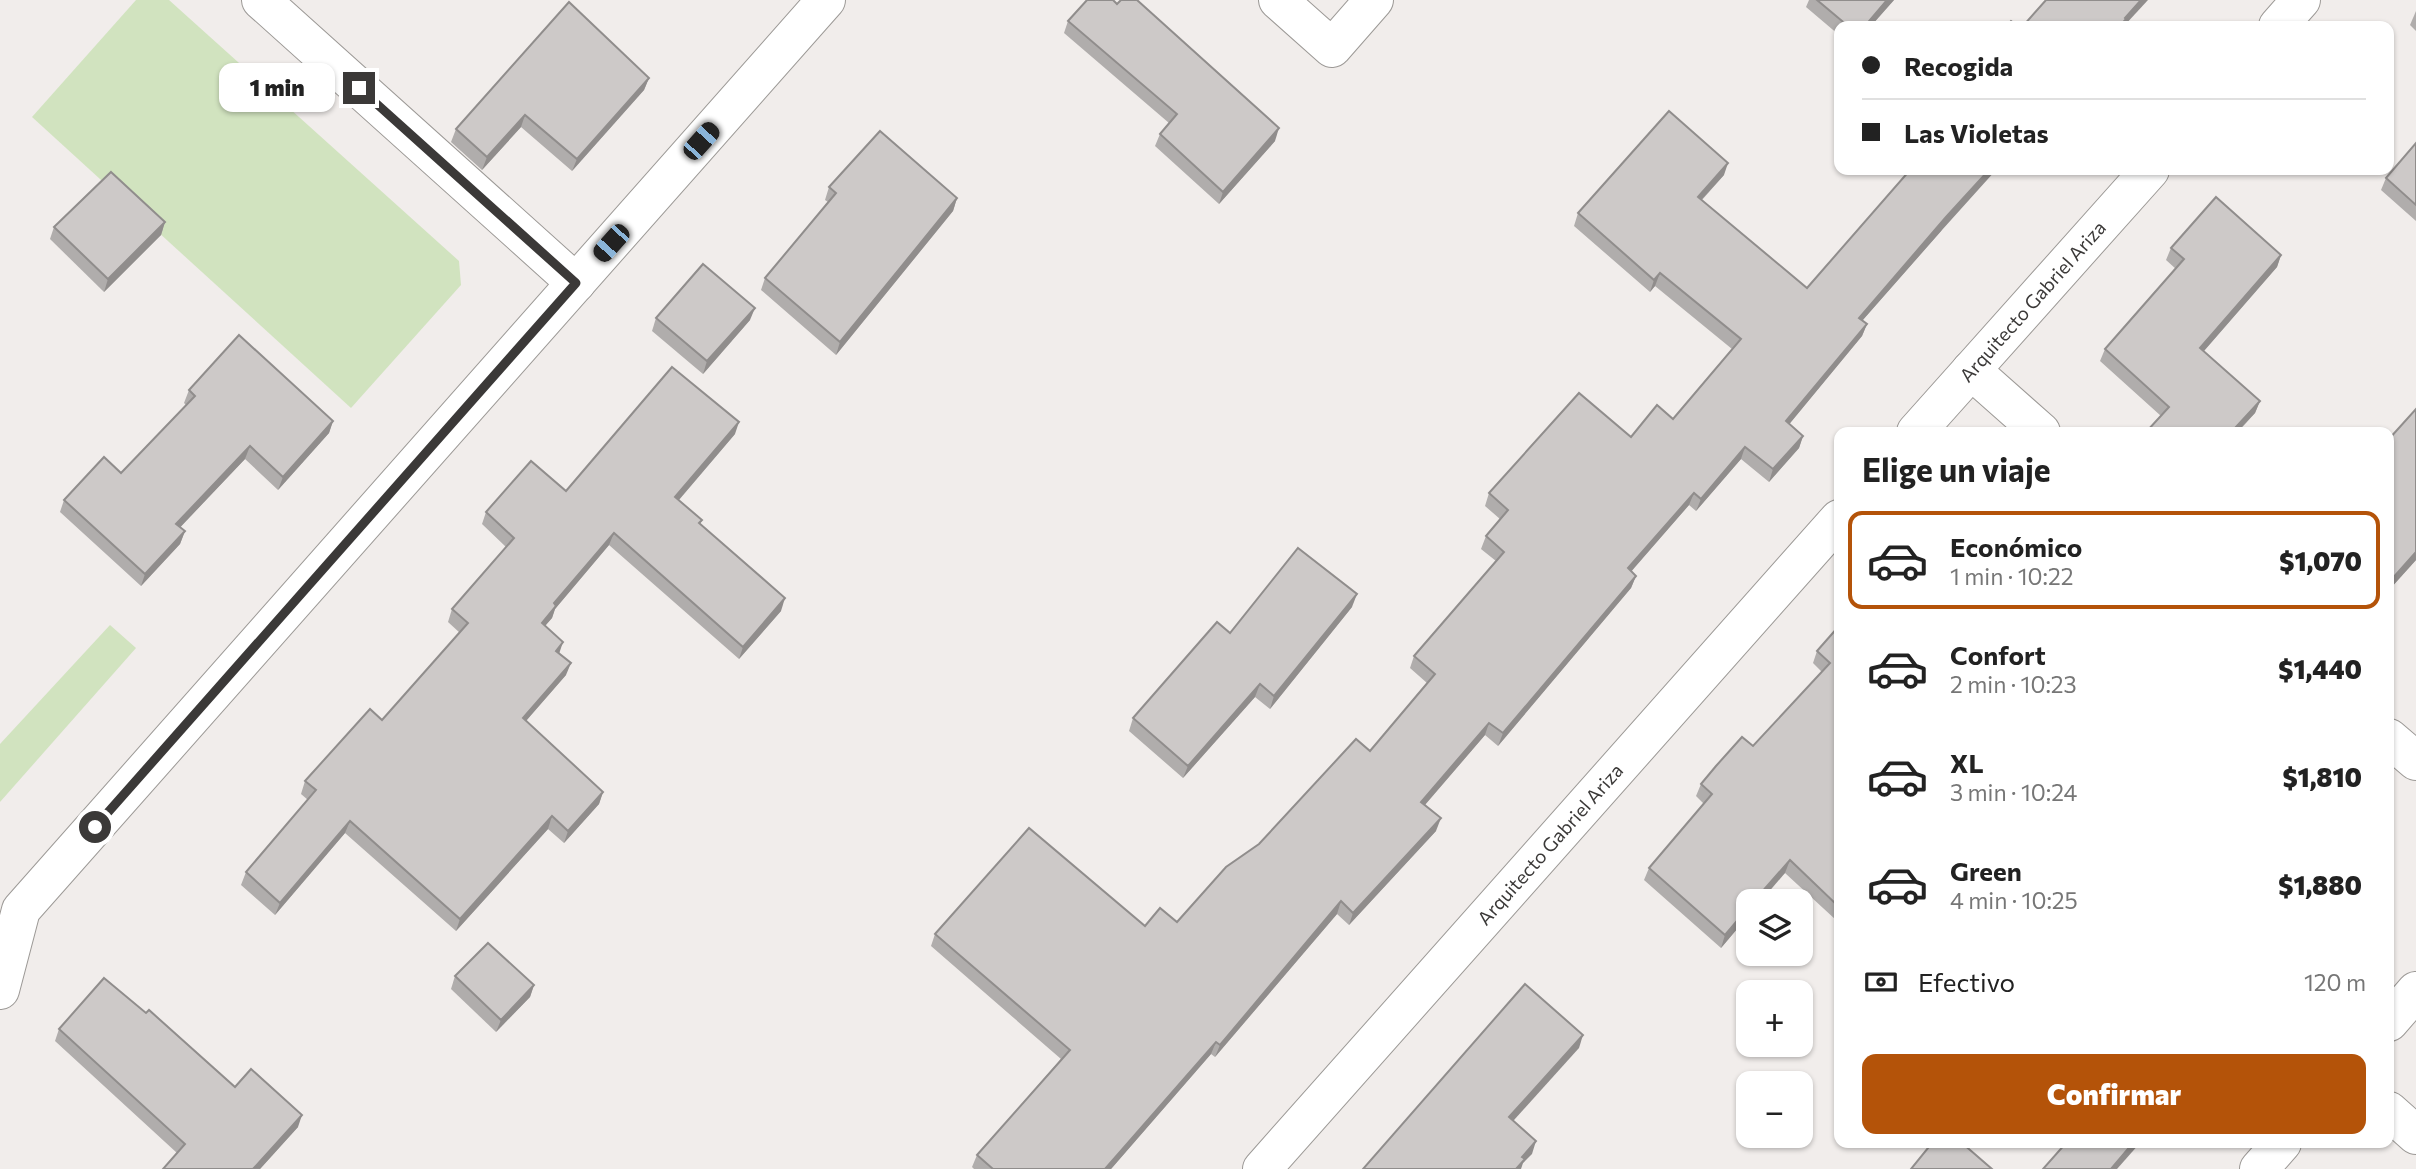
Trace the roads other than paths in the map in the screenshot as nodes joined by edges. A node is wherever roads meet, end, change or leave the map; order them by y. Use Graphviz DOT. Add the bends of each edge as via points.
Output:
graph roads {
  1 [pos="261,0"];
  2 [pos="826,0"];
  3 [pos="1278,0"];
  4 [pos="1374,0"];
  5 [pos="2301,0"];
  6 [pos="2282,21"];
  7 [pos="2146,175"];
  8 [pos="576,283"];
  9 [pos="1971,370"];
  10 [pos="1920,427"];
  11 [pos="2036,427"];
  12 [pos="1834,525"];
  13 [pos="2394,741"];
  14 [pos="2416,761"];
  15 [pos="0,990"];
  16 [pos="2416,991"];
  17 [pos="2394,1016"];
  18 [pos="2394,1115"];
  19 [pos="2416,1135"];
  20 [pos="2278,1148"];
  21 [pos="1262,1169"];
  22 [pos="2259,1169"];
  1 -- 8 [label="street"];
  2 -- 8 [label="street"];
  3 -- 4 [label="street" via="1332,48"];
  5 -- 6 [label="street"];
  7 -- 9 [label="street, Arquitecto Gabriel Ariza"];
  8 -- 15 [label="street" via="21,910"];
  9 -- 10 [label="street, Arquitecto Gabriel Ariza"];
  9 -- 11 [label="street"];
  12 -- 21 [label="street, Arquitecto Gabriel Ariza"];
  13 -- 14 [label="street"];
  16 -- 17 [label="street"];
  18 -- 19 [label="street"];
  20 -- 22 [label="street"];
}
